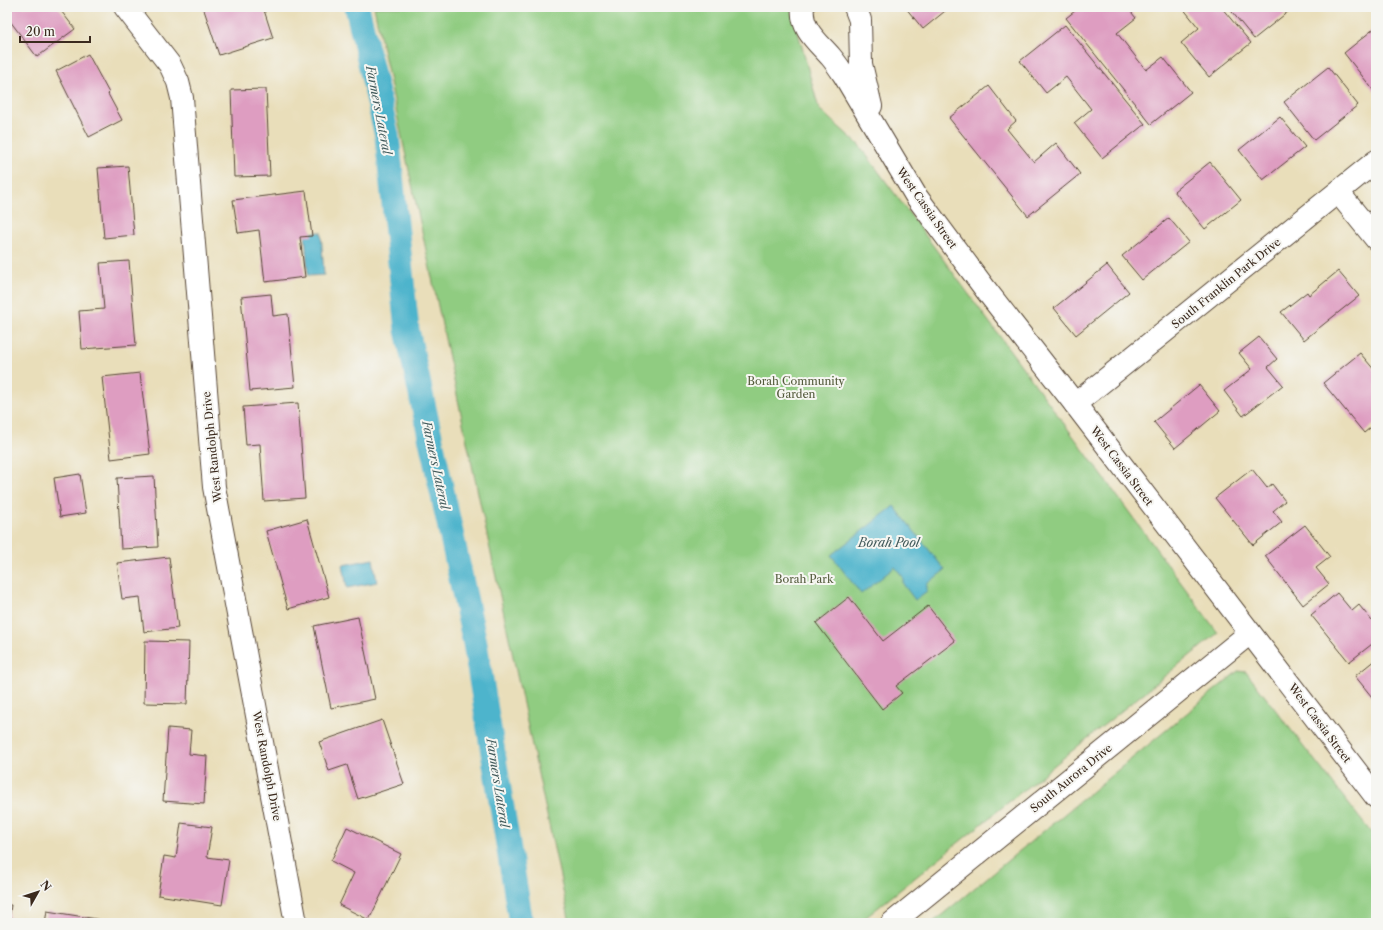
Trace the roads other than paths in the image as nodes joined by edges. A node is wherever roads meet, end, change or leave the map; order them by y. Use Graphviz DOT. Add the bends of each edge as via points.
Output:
graph roads {
  1 [pos="125,7"];
  2 [pos="803,7"];
  3 [pos="855,7"];
  4 [pos="876,130"];
  5 [pos="1376,161"];
  6 [pos="1338,192"];
  7 [pos="1376,239"];
  8 [pos="1075,404"];
  9 [pos="1250,633"];
  10 [pos="1376,797"];
  11 [pos="296,923"];
  12 [pos="892,923"];
  1 -- 11 [label="street, West Randolph Drive" via="170,65 182,98 214,486"];
  2 -- 4 [label="street, West Cassia Street" via="804,26 844,75"];
  3 -- 4 [label="street" via="860,20 861,64"];
  4 -- 8 [label="street, West Cassia Street" via="916,196"];
  5 -- 6 [label="street, South Franklin Park Drive"];
  6 -- 7 [label="street"];
  6 -- 8 [label="street, South Franklin Park Drive"];
  8 -- 9 [label="street, West Cassia Street"];
  9 -- 10 [label="street, West Cassia Street"];
  9 -- 12 [label="street, South Aurora Drive"];
}
